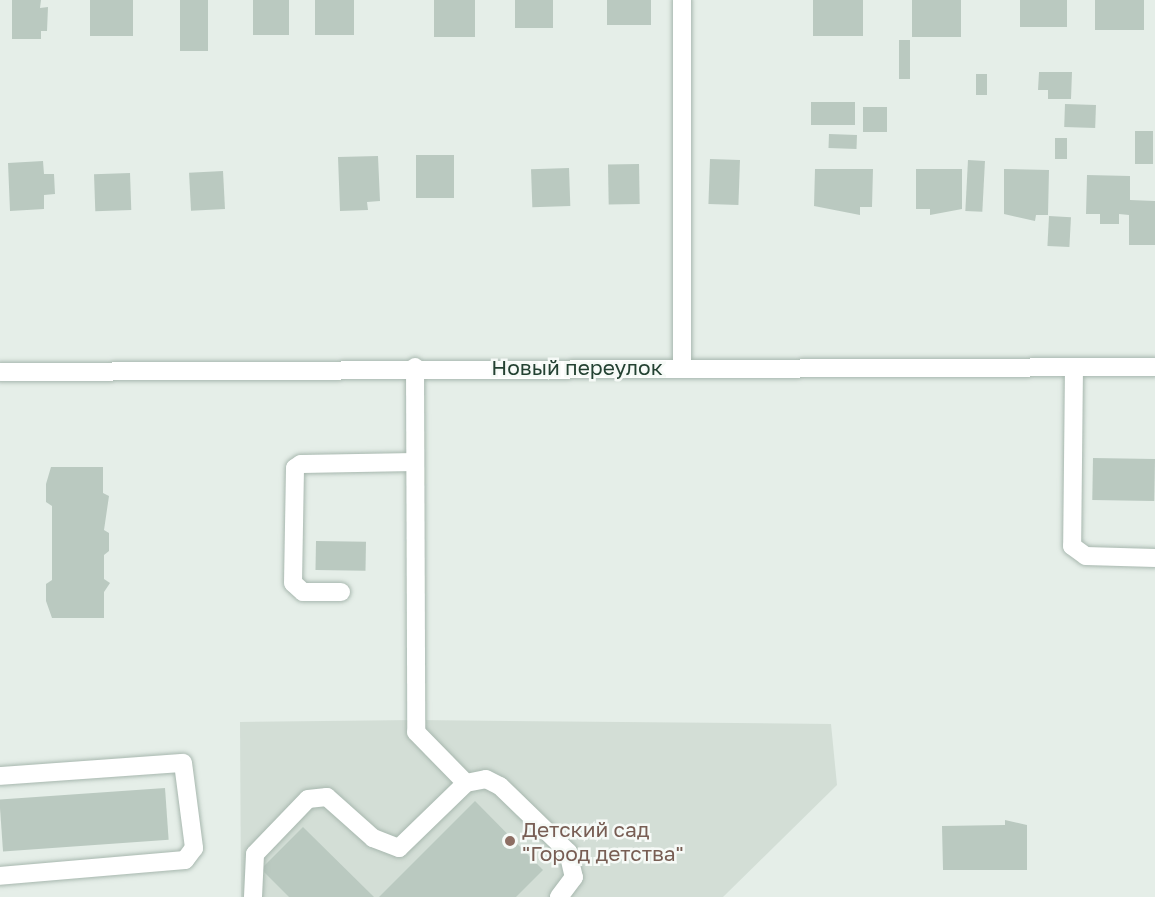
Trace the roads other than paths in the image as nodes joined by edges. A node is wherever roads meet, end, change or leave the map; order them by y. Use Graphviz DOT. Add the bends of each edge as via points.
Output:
graph roads {
  1 [pos="682,0"];
  2 [pos="682,366"];
  3 [pos="415,367"];
  4 [pos="1074,367"];
  5 [pos="1155,367"];
  6 [pos="0,372"];
  7 [pos="415,462"];
  8 [pos="1155,558"];
  9 [pos="341,592"];
  10 [pos="0,776"];
  11 [pos="466,783"];
  12 [pos="0,876"];
  13 [pos="253,897"];
  14 [pos="559,897"];
  1 -- 2 [label="street"];
  2 -- 3 [label="street, Новый переулок"];
  2 -- 4 [label="street, Новый переулок"];
  3 -- 6 [label="street, Новый переулок"];
  3 -- 7 [label="street"];
  4 -- 5 [label="street, Новый переулок"];
  4 -- 8 [label="street" via="1072,546 1086,556"];
  7 -- 9 [label="street" via="301,464 295,468 293,584 303,592"];
  7 -- 11 [label="street" via="416,732"];
  10 -- 12 [label="street" via="183,763 194,848 185,860"];
  11 -- 13 [label="street" via="399,848 373,838 327,797 308,799 255,854"];
  11 -- 14 [label="street" via="493,781 572,856 574,877"];
}
